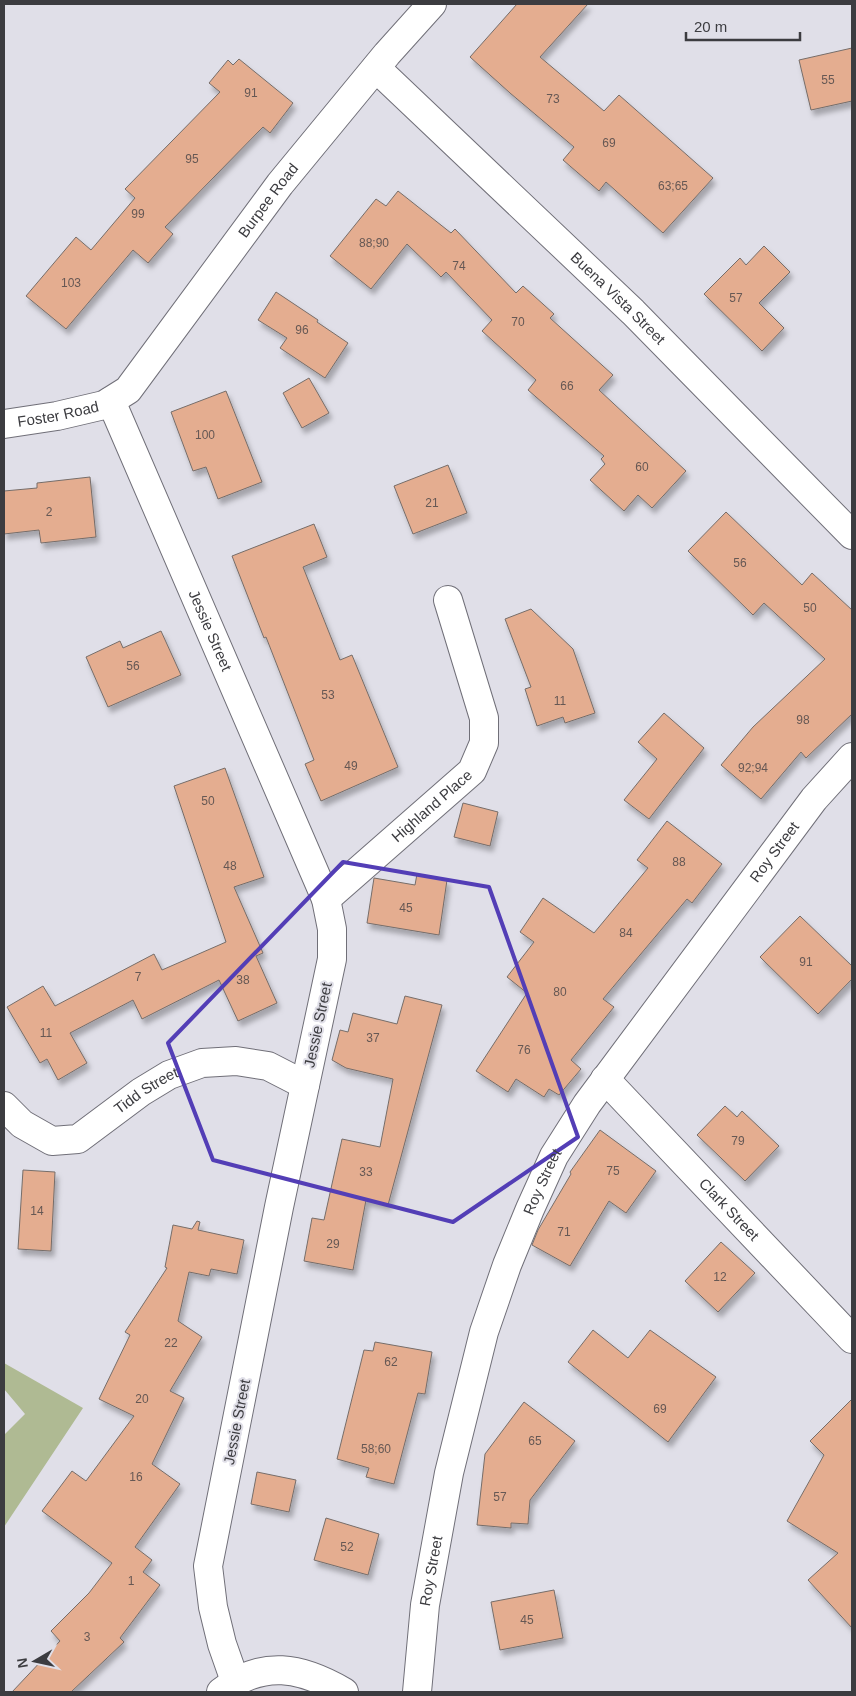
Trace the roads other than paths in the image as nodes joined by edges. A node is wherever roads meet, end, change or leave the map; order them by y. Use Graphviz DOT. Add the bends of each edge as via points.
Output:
graph roads {
  1 [pos="432,4"];
  2 [pos="376,68"];
  3 [pos="111,401"];
  4 [pos="4,424"];
  5 [pos="852,535"];
  6 [pos="448,600"];
  7 [pos="852,757"];
  8 [pos="326,899"];
  9 [pos="605,1079"];
  10 [pos="306,1085"];
  11 [pos="4,1106"];
  12 [pos="852,1339"];
  13 [pos="228,1686"];
  14 [pos="344,1692"];
  15 [pos="417,1692"];
  1 -- 2 [label="street, Burpee Road"];
  2 -- 3 [label="street, Burpee Road" via="280,184 128,390"];
  2 -- 5 [label="street, Buena Vista Street" via="633,312"];
  3 -- 4 [label="street, Foster Road" via="56,416"];
  3 -- 8 [label="street, Jessie Street"];
  6 -- 8 [label="street, Highland Place" via="484,718 484,743 472,771"];
  7 -- 9 [label="street, Roy Street" via="814,799"];
  8 -- 10 [label="street, Jessie Street" via="332,929 332,959"];
  9 -- 12 [label="street, Clark Street"];
  9 -- 15 [label="street, Roy Street" via="554,1156 507,1265 484,1332 449,1473 425,1605"];
  10 -- 11 [label="street, Tidd Street" via="268,1066 236,1062 202,1063 169,1075 140,1092 78,1139 69,1140 52,1141 22,1124"];
  10 -- 13 [label="street, Jessie Street" via="208,1566"];
  13 -- 14 [label="street" via="264,1670 291,1670 329,1683"];
}
